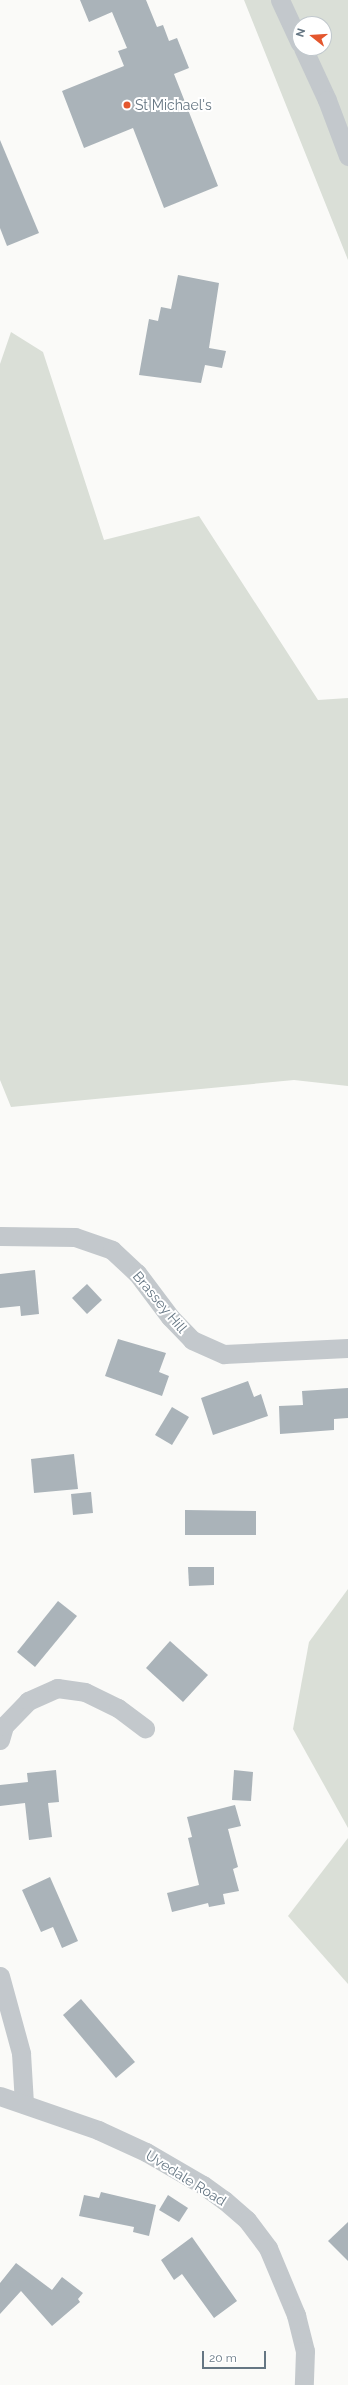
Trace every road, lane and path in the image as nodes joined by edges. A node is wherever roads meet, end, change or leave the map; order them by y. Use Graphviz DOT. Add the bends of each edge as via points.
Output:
graph roads {
  1 [pos="280,0"];
  2 [pos="292,26"];
  3 [pos="306,56"];
  4 [pos="348,156"];
  5 [pos="0,1236"];
  6 [pos="348,1348"];
  7 [pos="145,1728"];
  8 [pos="0,1740"];
  9 [pos="0,1976"];
  10 [pos="0,2096"];
  11 [pos="24,2104"];
  12 [pos="304,2385"];
  1 -- 2 [label="street"];
  3 -- 4 [label="street" via="327,100"];
  5 -- 6 [label="street, Brassey Hill" via="75,1238 112,1250 137,1273 170,1317 192,1340 224,1354"];
  7 -- 8 [label="street" via="118,1708 85,1692 57,1688 28,1701 4,1726"];
  9 -- 11 [label="street" via="21,2053"];
  10 -- 11 [label="street, Uvedale Road"];
  11 -- 12 [label="street, Uvedale Road" via="98,2130 146,2152 202,2185 247,2220 268,2248 296,2315 305,2351"];
}
